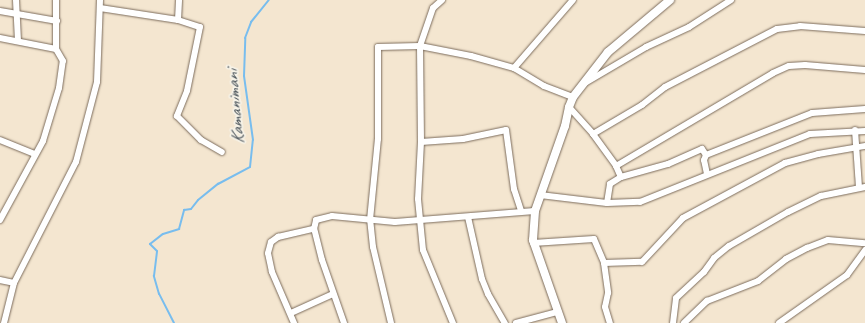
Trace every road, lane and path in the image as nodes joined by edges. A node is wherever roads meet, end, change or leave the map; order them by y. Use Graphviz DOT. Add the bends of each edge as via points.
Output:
graph roads {
  1 [pos="16,0"];
  2 [pos="56,0"];
  3 [pos="100,0"];
  4 [pos="179,0"];
  5 [pos="442,0"];
  6 [pos="573,0"];
  7 [pos="731,0"];
  8 [pos="666,1"];
  9 [pos="100,8"];
  10 [pos="0,11"];
  11 [pos="17,13"];
  12 [pos="178,20"];
  13 [pos="57,21"];
  14 [pos="865,30"];
  15 [pos="0,38"];
  16 [pos="18,41"];
  17 [pos="420,46"];
  18 [pos="56,50"];
  19 [pos="514,68"];
  20 [pos="865,70"];
  21 [pos="584,84"];
  22 [pos="573,97"];
  23 [pos="569,107"];
  24 [pos="865,108"];
  25 [pos="855,130"];
  26 [pos="865,130"];
  27 [pos="593,134"];
  28 [pos="0,140"];
  29 [pos="421,142"];
  30 [pos="857,146"];
  31 [pos="865,146"];
  32 [pos="222,152"];
  33 [pos="35,154"];
  34 [pos="706,155"];
  35 [pos="616,166"];
  36 [pos="707,174"];
  37 [pos="621,177"];
  38 [pos="862,187"];
  39 [pos="540,195"];
  40 [pos="607,203"];
  41 [pos="521,211"];
  42 [pos="535,212"];
  43 [pos="468,217"];
  44 [pos="419,219"];
  45 [pos="0,220"];
  46 [pos="370,220"];
  47 [pos="314,229"];
  48 [pos="533,243"];
  49 [pos="865,243"];
  50 [pos="865,250"];
  51 [pos="604,263"];
  52 [pos="0,280"];
  53 [pos="14,283"];
  54 [pos="333,294"];
  55 [pos="557,312"];
  56 [pos="291,313"];
  57 [pos="4,323"];
  58 [pos="294,323"];
  59 [pos="344,323"];
  60 [pos="391,323"];
  61 [pos="453,323"];
  62 [pos="505,323"];
  63 [pos="516,323"];
  64 [pos="562,323"];
  65 [pos="610,323"];
  66 [pos="673,323"];
  67 [pos="684,323"];
  68 [pos="779,323"];
  1 -- 11 [label="street"];
  2 -- 13 [label="street"];
  3 -- 9 [label="street"];
  4 -- 12 [label="street"];
  5 -- 17 [label="street" via="433,8"];
  6 -- 19 [label="street"];
  7 -- 21 [label="street" via="689,27 646,47"];
  8 -- 21 [label="street" via="613,47"];
  9 -- 12 [label="street"];
  9 -- 53 [label="street" via="97,82 76,162"];
  10 -- 11 [label="street"];
  11 -- 13 [label="street"];
  11 -- 16 [label="street"];
  12 -- 32 [label="street" via="200,27 187,91 177,116 201,140"];
  13 -- 18 [label="street"];
  14 -- 27 [label="street" via="800,26 776,29 664,88 642,105"];
  15 -- 16 [label="street"];
  16 -- 18 [label="street"];
  17 -- 19 [label="street"];
  17 -- 29 [label="street"];
  17 -- 46 [label="street" via="378,46 378,139"];
  18 -- 33 [label="street" via="63,61 59,88 44,141"];
  19 -- 22 [label="street" via="544,86"];
  20 -- 35 [label="street" via="805,65 784,69"];
  21 -- 22 [label="street"];
  22 -- 23 [label="street"];
  23 -- 27 [label="street"];
  23 -- 39 [label="street" via="565,126"];
  24 -- 34 [label="street" via="812,113"];
  25 -- 26 [label="street"];
  25 -- 30 [label="street"];
  25 -- 36 [label="street" via="810,134"];
  27 -- 35 [label="street"];
  28 -- 33 [label="street"];
  29 -- 41 [label="street" via="463,139 506,130 514,189"];
  29 -- 44 [label="street"];
  30 -- 31 [label="street"];
  30 -- 38 [label="street"];
  30 -- 51 [label="street" via="785,163 683,218 642,262"];
  33 -- 45 [label="street"];
  34 -- 36 [label="street" via="704,160"];
  34 -- 37 [label="street" via="702,149 660,166"];
  35 -- 37 [label="street"];
  36 -- 40 [label="street" via="640,202"];
  37 -- 40 [label="street" via="610,184"];
  38 -- 66 [label="street" via="815,199 729,246 676,298"];
  39 -- 40 [label="street"];
  39 -- 42 [label="street"];
  41 -- 42 [label="street"];
  41 -- 43 [label="street"];
  42 -- 48 [label="street"];
  43 -- 44 [label="street"];
  43 -- 62 [label="street" via="482,279"];
  44 -- 46 [label="street"];
  44 -- 61 [label="street" via="423,250"];
  46 -- 47 [label="street" via="332,216 316,220"];
  46 -- 60 [label="street" via="373,247"];
  47 -- 54 [label="street"];
  47 -- 56 [label="street" via="278,237 271,242 268,253 272,272"];
  48 -- 51 [label="street" via="594,239"];
  48 -- 55 [label="street"];
  49 -- 67 [label="street" via="828,240 807,248 786,259 758,281 707,301"];
  50 -- 68 [label="street" via="847,275"];
  51 -- 65 [label="street" via="608,293 605,307"];
  52 -- 53 [label="street"];
  53 -- 57 [label="street"];
  54 -- 56 [label="street"];
  54 -- 59 [label="street"];
  55 -- 63 [label="street"];
  55 -- 64 [label="street"];
  56 -- 58 [label="street"];
}
